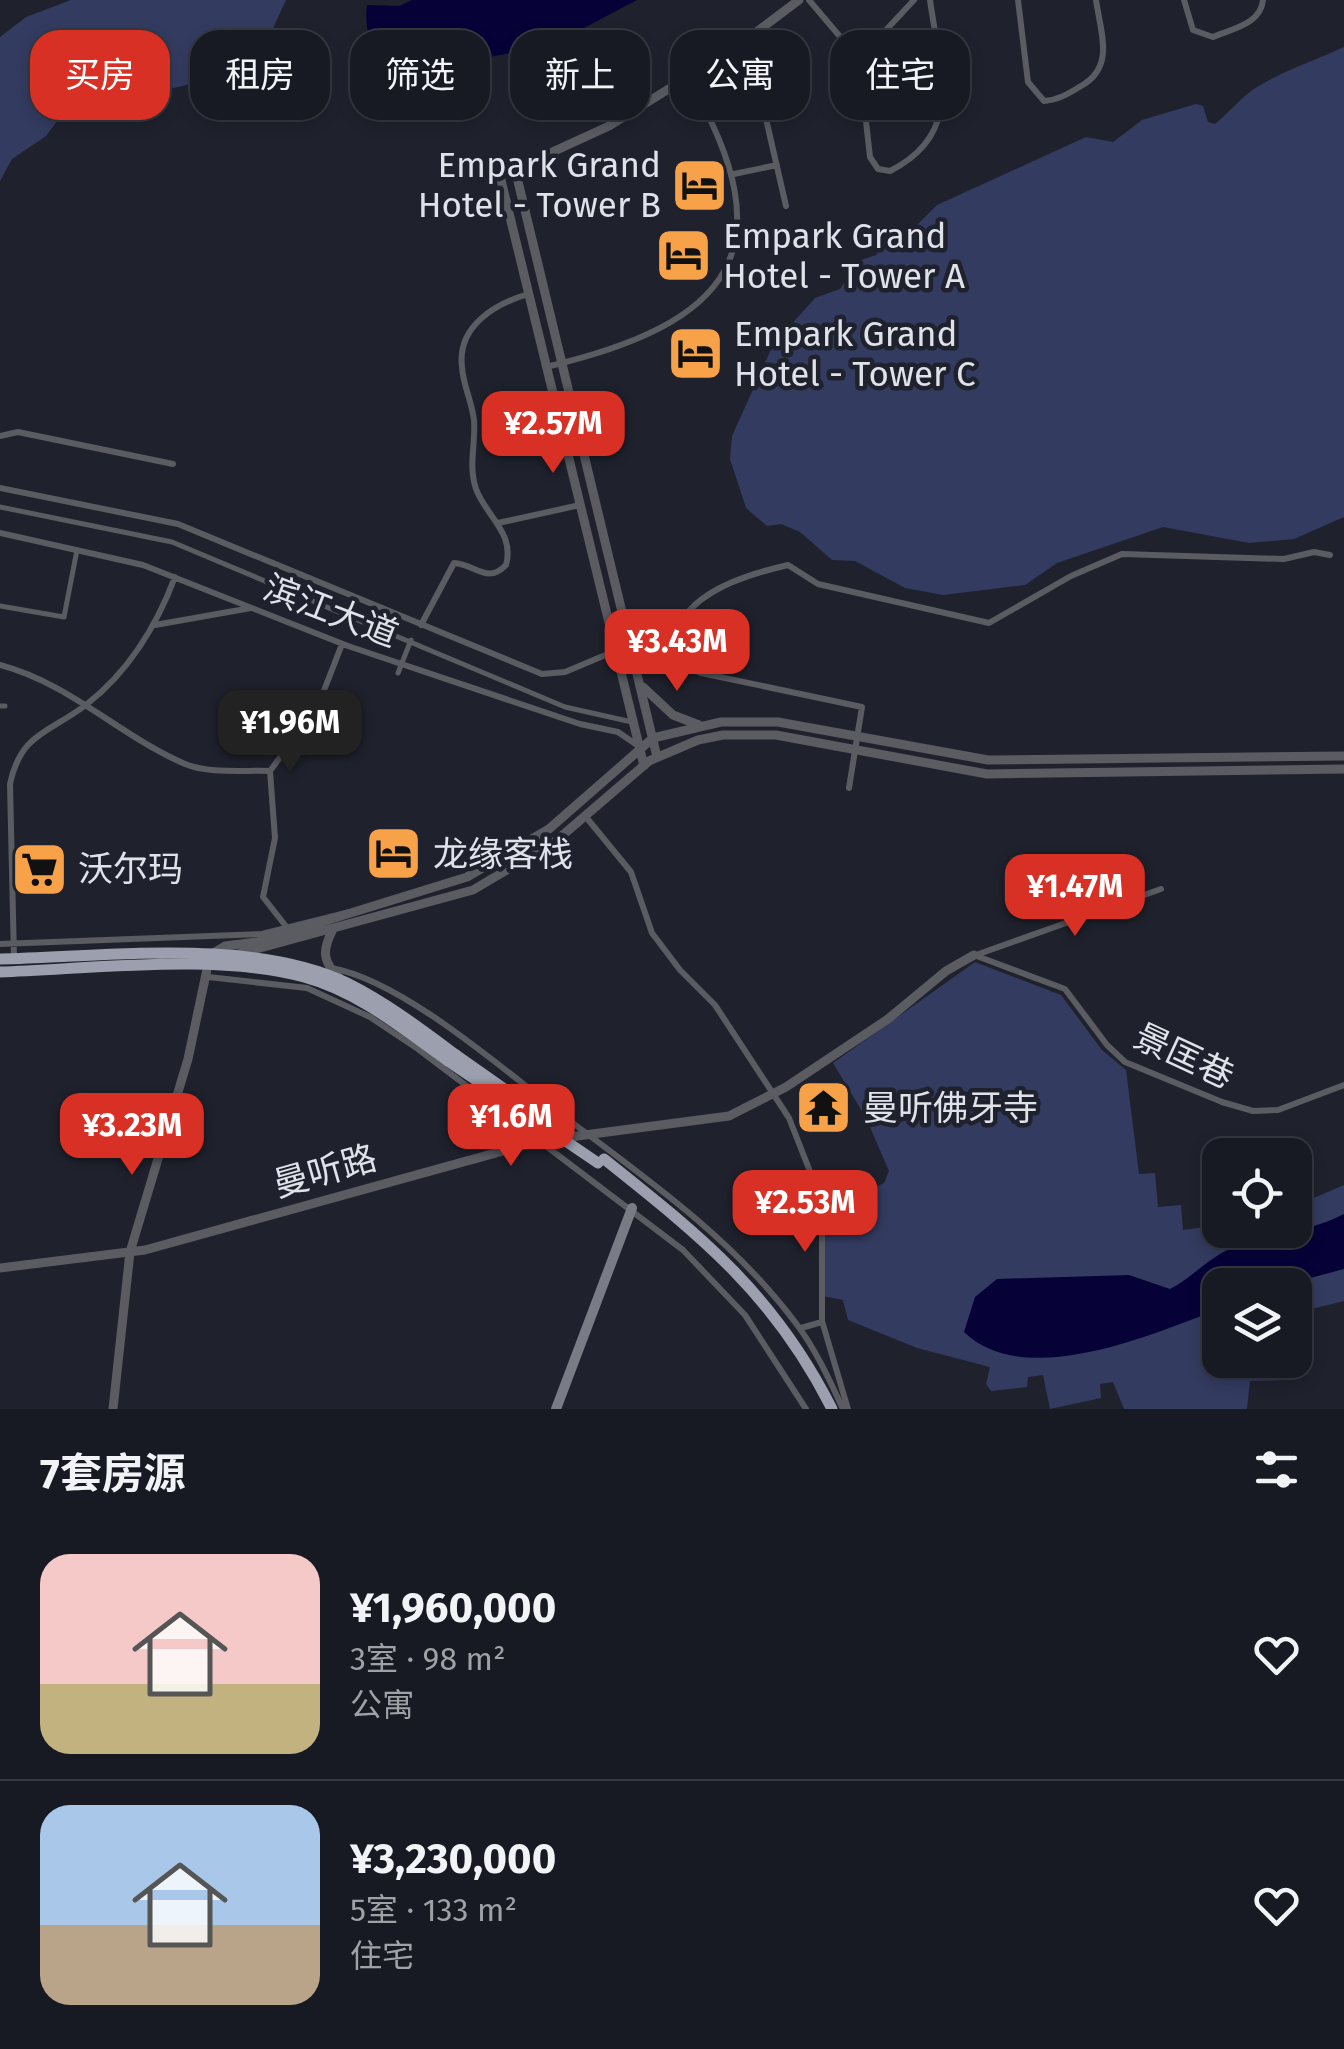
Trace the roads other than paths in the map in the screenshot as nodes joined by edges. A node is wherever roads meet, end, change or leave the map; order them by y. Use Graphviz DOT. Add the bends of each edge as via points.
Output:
graph roads {
  1 [pos="799,0"];
  2 [pos="809,0"];
  3 [pos="827,0"];
  4 [pos="914,0"];
  5 [pos="930,0"];
  6 [pos="1018,0"];
  7 [pos="1096,0"];
  8 [pos="1184,0"];
  9 [pos="1263,0"];
  10 [pos="817,10"];
  11 [pos="756,30"];
  12 [pos="834,30"];
  13 [pos="886,30"];
  14 [pos="934,30"];
  15 [pos="670,89"];
  16 [pos="713,120"];
  17 [pos="766,120"];
  18 [pos="866,120"];
  19 [pos="940,120"];
  20 [pos="776,165"];
  21 [pos="516,169"];
  22 [pos="734,174"];
  23 [pos="786,206"];
  24 [pos="528,294"];
  25 [pos="562,364"];
  26 [pos="546,367"];
  27 [pos="0,436"];
  28 [pos="173,464"];
  29 [pos="0,488"];
  30 [pos="580,505"];
  31 [pos="0,507"];
  32 [pos="497,523"];
  33 [pos="0,533"];
  34 [pos="77,550"];
  35 [pos="1330,555"];
  36 [pos="175,577"];
  37 [pos="0,606"];
  38 [pos="251,608"];
  39 [pos="154,625"];
  40 [pos="422,625"];
  41 [pos="410,640"];
  42 [pos="342,644"];
  43 [pos="615,651"];
  44 [pos="0,665"];
  45 [pos="398,673"];
  46 [pos="638,681"];
  47 [pos="87,704"];
  48 [pos="632,722"];
  49 [pos="702,726"];
  50 [pos="860,736"];
  51 [pos="653,738"];
  52 [pos="640,748"];
  53 [pos="858,749"];
  54 [pos="1344,756"];
  55 [pos="657,757"];
  56 [pos="644,766"];
  57 [pos="1344,770"];
  58 [pos="270,771"];
  59 [pos="849,788"];
  60 [pos="586,817"];
  61 [pos="1162,889"];
  62 [pos="394,900"];
  63 [pos="351,912"];
  64 [pos="397,913"];
  65 [pos="286,926"];
  66 [pos="333,929"];
  67 [pos="118,940"];
  68 [pos="0,944"];
  69 [pos="14,944"];
  70 [pos="974,955"];
  71 [pos="118,957"];
  72 [pos="231,957"];
  73 [pos="14,959"];
  74 [pos="0,960"];
  75 [pos="209,966"];
  76 [pos="328,967"];
  77 [pos="0,972"];
  78 [pos="345,982"];
  79 [pos="452,1058"];
  80 [pos="1344,1085"];
  81 [pos="776,1093"];
  82 [pos="586,1134"];
  83 [pos="539,1142"];
  84 [pos="632,1208"];
  85 [pos="130,1252"];
  86 [pos="0,1268"];
  87 [pos="822,1322"];
  88 [pos="798,1327"];
  89 [pos="113,1409"];
  90 [pos="556,1409"];
  91 [pos="806,1409"];
  92 [pos="828,1409"];
  93 [pos="845,1409"];
  1 -- 11 [label="street"];
  2 -- 10 [label="street"];
  3 -- 10 [label="street"];
  4 -- 13 [label="street"];
  5 -- 14 [label="street"];
  6 -- 7 [label="street" via="1028,82 1044,101 1084,85 1103,67"];
  8 -- 9 [label="street" via="1193,30 1213,37 1254,19"];
  10 -- 12 [label="street"];
  15 -- 21 [label="street"];
  16 -- 22 [label="street"];
  17 -- 20 [label="street"];
  18 -- 19 [label="street" via="870,158 890,172 934,137"];
  20 -- 22 [label="street"];
  20 -- 23 [label="street"];
  21 -- 24 [label="street" via="500,176"];
  21 -- 25 [label="street"];
  22 -- 25 [label="street" via="740,212 735,245 706,295 649,337"];
  24 -- 26 [label="street"];
  24 -- 32 [label="street" via="491,309 463,350 474,416 472,472"];
  25 -- 26 [label="street"];
  25 -- 46 [label="street"];
  26 -- 30 [label="street"];
  27 -- 28 [label="street" via="18,432"];
  29 -- 40 [label="street, 滨江大道" via="178,524"];
  30 -- 32 [label="street"];
  30 -- 43 [label="street"];
  31 -- 41 [label="street" via="172,542"];
  32 -- 40 [label="street" via="507,544 506,565 482,574 454,563"];
  33 -- 34 [label="street, 滨江大道"];
  34 -- 36 [label="street, 滨江大道"];
  34 -- 37 [label="street" via="64,617"];
  35 -- 50 [label="street" via="1122,554 989,623 818,584 788,565 724,586 680,621 676,661 701,673 850,701 862,707"];
  36 -- 38 [label="street, 滨江大道"];
  36 -- 39 [label="street"];
  38 -- 39 [label="street"];
  38 -- 42 [label="street, 滨江大道"];
  39 -- 47 [label="street"];
  40 -- 43 [label="street, 滨江大道" via="542,674 565,672"];
  41 -- 45 [label="street, bridge"];
  41 -- 48 [label="street" via="564,707"];
  42 -- 52 [label="street, 滨江大道" via="618,732"];
  42 -- 58 [label="street" via="318,706"];
  43 -- 48 [label="street"];
  44 -- 47 [label="street"];
  46 -- 49 [label="street" via="659,705"];
  46 -- 51 [label="street"];
  47 -- 58 [label="street" via="185,764"];
  47 -- 69 [label="street" via="24,745 14,766"];
  48 -- 52 [label="street"];
  49 -- 50 [label="street" via="748,720"];
  49 -- 51 [label="street"];
  50 -- 53 [label="street"];
  50 -- 54 [label="street" via="988,760"];
  51 -- 52 [label="street"];
  51 -- 55 [label="street"];
  52 -- 56 [label="street"];
  52 -- 62 [label="street" via="526,846 468,877"];
  53 -- 55 [label="street" via="748,733 698,740"];
  53 -- 57 [label="street" via="986,774"];
  53 -- 59 [label="street"];
  55 -- 56 [label="street"];
  56 -- 60 [label="street"];
  58 -- 65 [label="street" via="275,838 262,897"];
  60 -- 64 [label="street" via="489,881"];
  60 -- 81 [label="street" via="631,872 652,933 715,1005"];
  61 -- 70 [label="street"];
  62 -- 63 [label="street"];
  62 -- 64 [label="street"];
  63 -- 65 [label="street"];
  63 -- 75 [label="street" via="225,946"];
  64 -- 66 [label="street"];
  65 -- 67 [label="street" via="262,934"];
  66 -- 72 [label="street"];
  66 -- 76 [label="street" via="324,946"];
  67 -- 69 [label="street"];
  67 -- 71 [label="street"];
  68 -- 69 [label="street"];
  69 -- 73 [label="street"];
  70 -- 80 [label="street, 景匡巷" via="1064,989 1125,1062 1222,1102 1278,1110"];
  70 -- 81 [label="street, 曼听路"];
  71 -- 73 [label="highway"];
  71 -- 75 [label="highway"];
  72 -- 75 [label="highway"];
  72 -- 78 [label="highway" via="305,968"];
  73 -- 74 [label="highway"];
  75 -- 77 [label="highway"];
  75 -- 79 [label="highway" via="303,976 346,993"];
  75 -- 83 [label="street" via="333,998 418,1049"];
  75 -- 85 [label="street"];
  76 -- 78 [label="street"];
  76 -- 82 [label="street" via="411,1006 502,1066"];
  78 -- 79 [label="highway" via="395,1010"];
  79 -- 92 [label="highway, bridge" via="704,1239 803,1352"];
  81 -- 82 [label="street, 曼听路" via="729,1116"];
  81 -- 87 [label="street" via="822,1202"];
  82 -- 83 [label="street, 曼听路"];
  82 -- 88 [label="street" via="710,1230"];
  83 -- 84 [label="street"];
  83 -- 85 [label="street, 曼听路"];
  84 -- 90 [label="main road"];
  84 -- 91 [label="street" via="746,1314"];
  85 -- 86 [label="street, 曼听路"];
  85 -- 89 [label="street"];
  87 -- 88 [label="street"];
  87 -- 93 [label="street"];
  88 -- 93 [label="street"];
}
